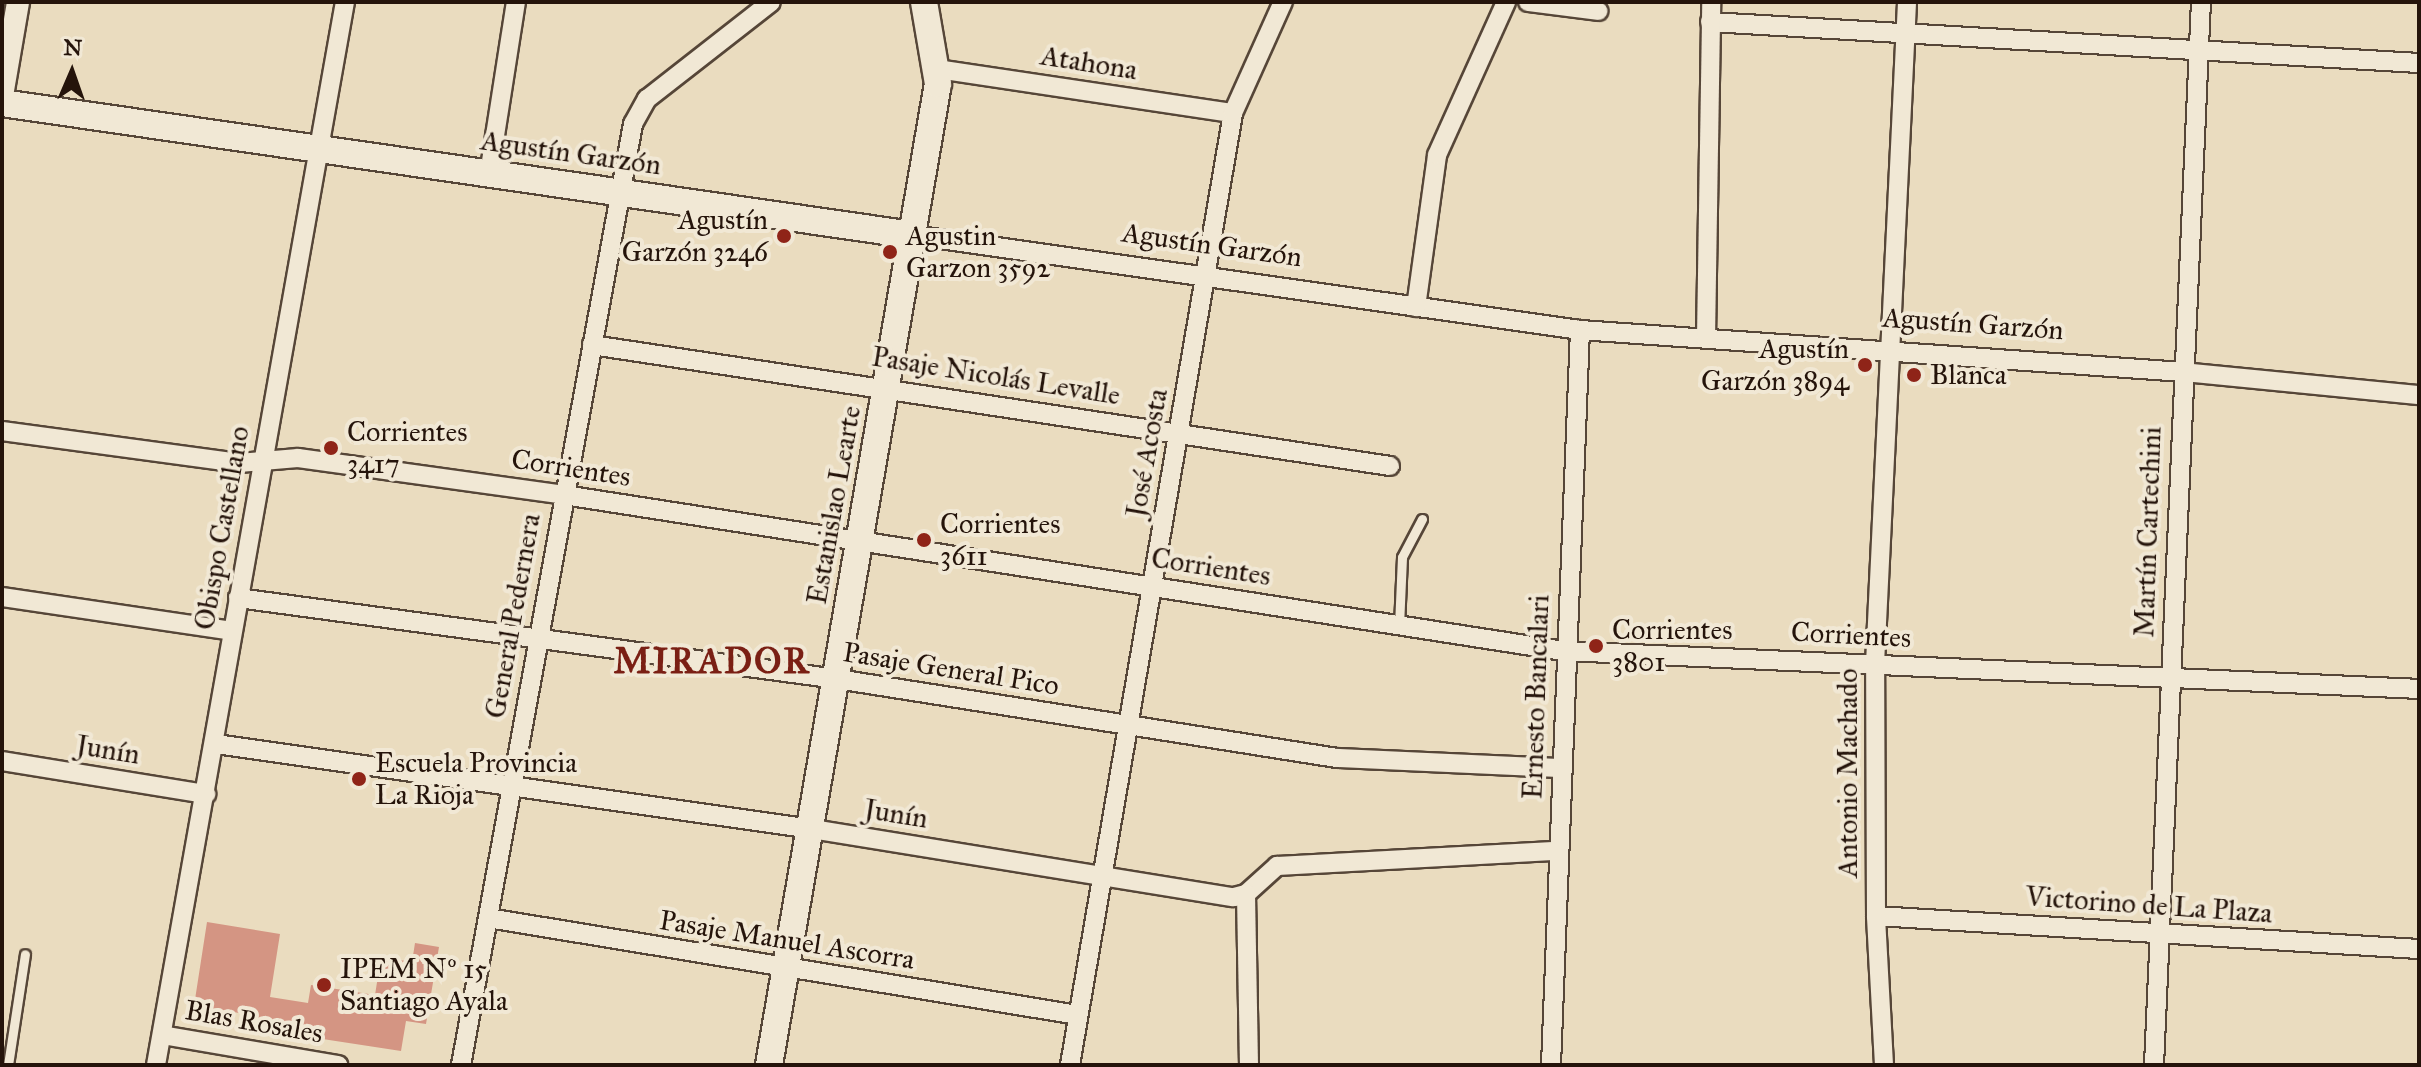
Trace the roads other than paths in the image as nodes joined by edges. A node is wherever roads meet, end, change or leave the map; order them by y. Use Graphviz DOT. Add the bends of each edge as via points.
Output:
graph roads {
  1 [pos="18,2"];
  2 [pos="345,2"];
  3 [pos="516,2"];
  4 [pos="771,2"];
  5 [pos="924,2"];
  6 [pos="1283,2"];
  7 [pos="1506,2"];
  8 [pos="1528,2"];
  9 [pos="1711,2"];
  10 [pos="1907,2"];
  11 [pos="2201,2"];
  12 [pos="1598,11"];
  13 [pos="1710,22"];
  14 [pos="1905,33"];
  15 [pos="2198,50"];
  16 [pos="2419,63"];
  17 [pos="937,69"];
  18 [pos="2,96"];
  19 [pos="2,103"];
  20 [pos="1233,113"];
  21 [pos="321,149"];
  22 [pos="489,174"];
  23 [pos="622,193"];
  24 [pos="912,235"];
  25 [pos="1208,277"];
  26 [pos="1416,307"];
  27 [pos="1580,330"];
  28 [pos="1706,338"];
  29 [pos="592,345"];
  30 [pos="1891,350"];
  31 [pos="2183,372"];
  32 [pos="887,386"];
  33 [pos="2419,395"];
  34 [pos="2,431"];
  35 [pos="1179,434"];
  36 [pos="262,461"];
  37 [pos="1390,466"];
  38 [pos="564,495"];
  39 [pos="1422,519"];
  40 [pos="859,543"];
  41 [pos="1152,585"];
  42 [pos="2,597"];
  43 [pos="238,598"];
  44 [pos="1399,626"];
  45 [pos="232,631"];
  46 [pos="538,639"];
  47 [pos="1564,651"];
  48 [pos="1875,664"];
  49 [pos="2170,678"];
  50 [pos="837,679"];
  51 [pos="2419,689"];
  52 [pos="1128,725"];
  53 [pos="216,744"];
  54 [pos="2,761"];
  55 [pos="1561,768"];
  56 [pos="511,786"];
  57 [pos="206,794"];
  58 [pos="812,829"];
  59 [pos="1558,851"];
  60 [pos="1101,876"];
  61 [pos="1246,894"];
  62 [pos="1876,916"];
  63 [pos="488,918"];
  64 [pos="2160,933"];
  65 [pos="2419,949"];
  66 [pos="25,954"];
  67 [pos="788,968"];
  68 [pos="1078,1015"];
  69 [pos="162,1035"];
  70 [pos="8,1065"];
  71 [pos="156,1065"];
  72 [pos="338,1065"];
  73 [pos="461,1065"];
  74 [pos="769,1065"];
  75 [pos="1070,1065"];
  76 [pos="1249,1065"];
  77 [pos="1551,1065"];
  78 [pos="1884,1065"];
  79 [pos="2154,1065"];
  1 -- 18 [label="street"];
  2 -- 21 [label="street, Obispo Castellano"];
  3 -- 22 [label="street"];
  4 -- 23 [label="street, General Pedernera" via="647,99 633,124"];
  5 -- 17 [label="main road, Estanislao Learte"];
  6 -- 20 [label="street, José Acosta"];
  7 -- 26 [label="street" via="1437,155"];
  8 -- 12 [label="street"];
  9 -- 13 [label="street"];
  10 -- 14 [label="street, Antonio Machado"];
  11 -- 15 [label="street, Martín Cartechini"];
  13 -- 14 [label="street"];
  13 -- 28 [label="street"];
  14 -- 15 [label="street"];
  14 -- 30 [label="street, Antonio Machado"];
  15 -- 16 [label="street"];
  15 -- 31 [label="street, Martín Cartechini"];
  17 -- 20 [label="street, Atahona"];
  17 -- 24 [label="main road, Estanislao Learte"];
  19 -- 21 [label="main road, Agustín Garzón"];
  20 -- 25 [label="street, José Acosta"];
  21 -- 22 [label="main road, Agustín Garzón"];
  21 -- 36 [label="street, Obispo Castellano"];
  22 -- 23 [label="main road, Agustín Garzón"];
  23 -- 24 [label="main road, Agustín Garzón"];
  23 -- 29 [label="street, General Pedernera"];
  24 -- 25 [label="street, Agustín Garzón"];
  24 -- 32 [label="main road, Estanislao Learte"];
  25 -- 26 [label="street, Agustín Garzón"];
  25 -- 35 [label="street, José Acosta"];
  26 -- 27 [label="street, Agustín Garzón"];
  27 -- 28 [label="street, Agustín Garzón"];
  27 -- 47 [label="street, Ernesto Bancalari"];
  28 -- 30 [label="street, Agustín Garzón"];
  29 -- 32 [label="street, Pasaje Nicolás Levalle"];
  29 -- 38 [label="street, General Pedernera"];
  30 -- 31 [label="street, Agustín Garzón"];
  30 -- 48 [label="street, Antonio Machado"];
  31 -- 33 [label="street, Agustín Garzón"];
  31 -- 49 [label="street, Martín Cartechini"];
  32 -- 35 [label="street, Pasaje Nicolás Levalle"];
  32 -- 40 [label="main road, Estanislao Learte"];
  34 -- 36 [label="street, Corrientes" via="239,463"];
  35 -- 37 [label="street, Pasaje Nicolás Levalle"];
  35 -- 41 [label="street, José Acosta"];
  36 -- 38 [label="street, Corrientes" via="298,458"];
  36 -- 43 [label="street, Obispo Castellano"];
  38 -- 40 [label="street, Corrientes"];
  38 -- 46 [label="street, General Pedernera"];
  39 -- 44 [label="lane" via="1402,557"];
  40 -- 41 [label="street, Corrientes"];
  40 -- 50 [label="main road, Estanislao Learte"];
  41 -- 44 [label="street, Corrientes"];
  41 -- 52 [label="street, José Acosta"];
  42 -- 45 [label="street"];
  43 -- 45 [label="street, Obispo Castellano"];
  43 -- 46 [label="street, Pasaje General Pico"];
  44 -- 47 [label="street, Corrientes"];
  45 -- 53 [label="street, Obispo Castellano"];
  46 -- 50 [label="street, Pasaje General Pico"];
  46 -- 56 [label="street, General Pedernera"];
  47 -- 48 [label="street, Corrientes"];
  47 -- 55 [label="street, Ernesto Bancalari"];
  48 -- 49 [label="street, Corrientes"];
  48 -- 62 [label="street, Antonio Machado"];
  49 -- 51 [label="street, Corrientes"];
  49 -- 64 [label="street, Martín Cartechini"];
  50 -- 52 [label="street, Pasaje General Pico"];
  50 -- 58 [label="main road, Estanislao Learte"];
  52 -- 55 [label="street, Pasaje General Pico" via="1337,758"];
  52 -- 60 [label="street, José Acosta"];
  53 -- 56 [label="street, Junín"];
  53 -- 57 [label="street, Obispo Castellano"];
  54 -- 57 [label="street, Junín"];
  55 -- 59 [label="street, Ernesto Bancalari"];
  56 -- 58 [label="street, Junín"];
  56 -- 63 [label="street, General Pedernera"];
  57 -- 69 [label="street, Obispo Castellano"];
  58 -- 60 [label="street, Junín"];
  58 -- 67 [label="main road, Estanislao Learte"];
  59 -- 61 [label="street" via="1277,866"];
  59 -- 77 [label="street, Ernesto Bancalari"];
  60 -- 61 [label="street, Junín" via="1222,896"];
  60 -- 68 [label="street, José Acosta"];
  61 -- 76 [label="street"];
  62 -- 64 [label="street, Victorino de La Plaza"];
  62 -- 78 [label="street, Antonio Machado"];
  63 -- 67 [label="street, Pasaje Manuel Ascorra"];
  63 -- 73 [label="street, General Pedernera"];
  64 -- 65 [label="street, Victorino de La Plaza"];
  64 -- 79 [label="street, Martín Cartechini"];
  66 -- 70 [label="lane"];
  67 -- 68 [label="street, Pasaje Manuel Ascorra"];
  67 -- 74 [label="main road, Estanislao Learte"];
  68 -- 75 [label="street, José Acosta"];
  69 -- 71 [label="street, Obispo Castellano"];
  69 -- 72 [label="street, Blas Rosales"];
}
